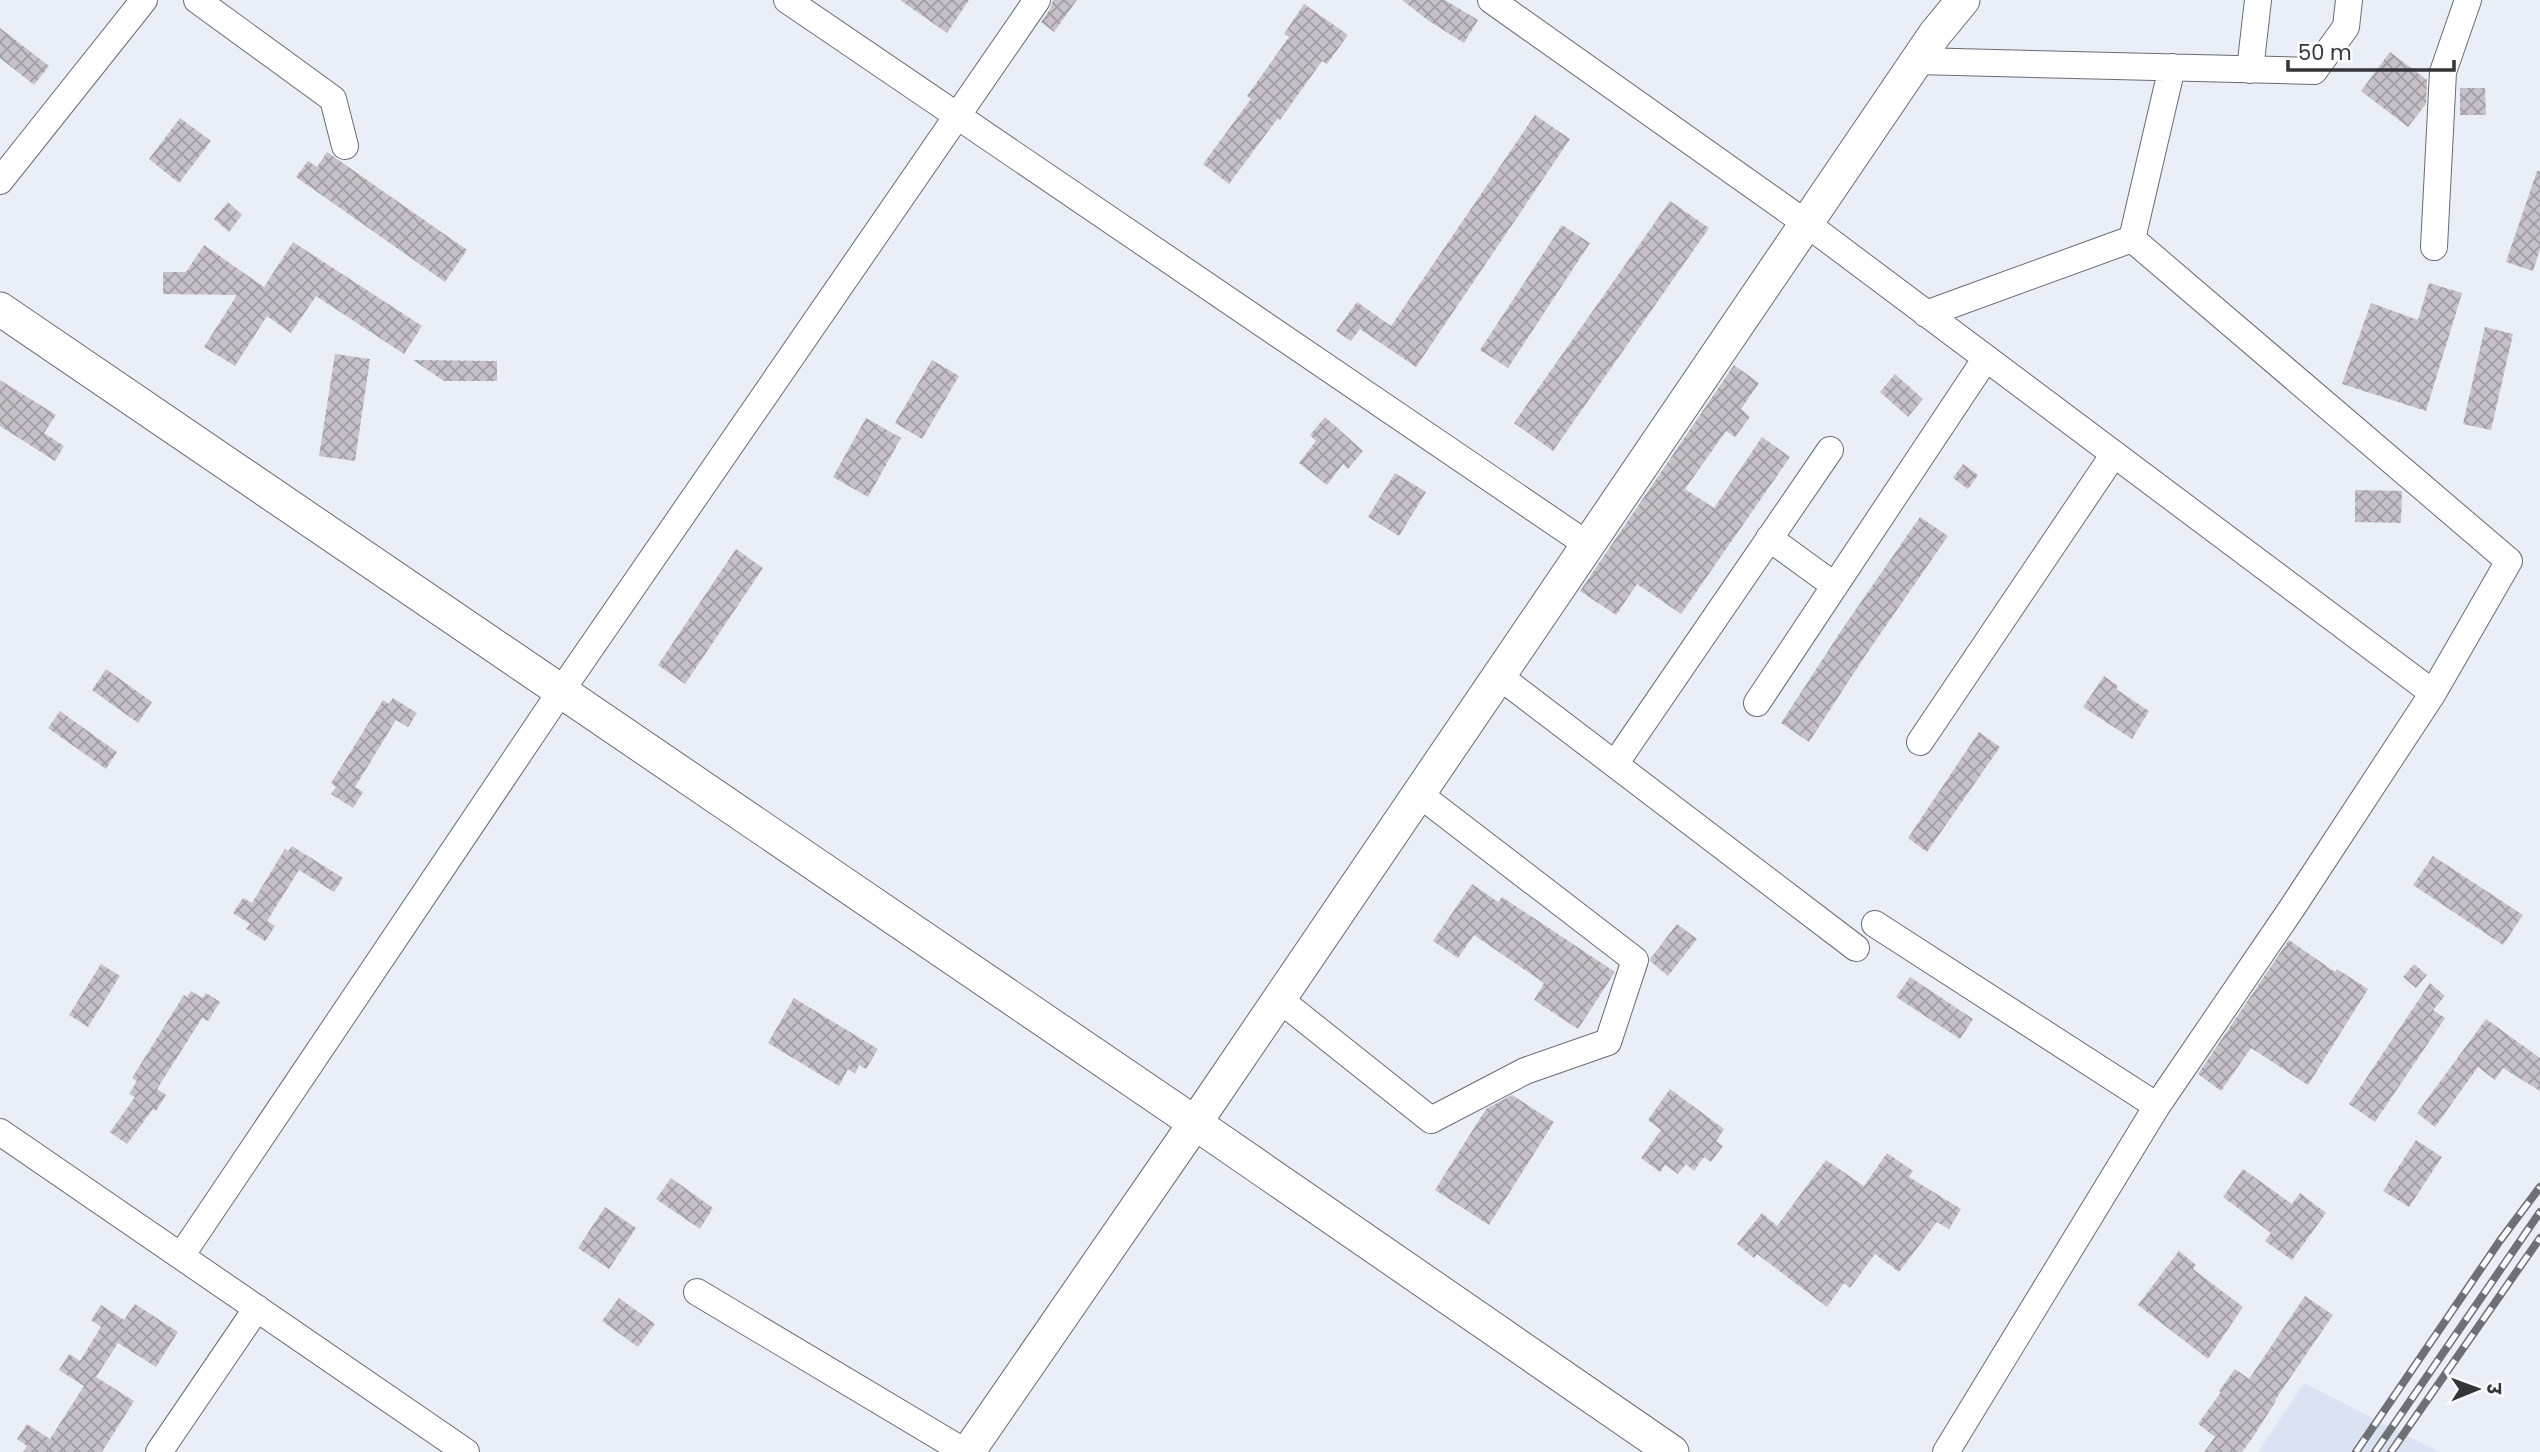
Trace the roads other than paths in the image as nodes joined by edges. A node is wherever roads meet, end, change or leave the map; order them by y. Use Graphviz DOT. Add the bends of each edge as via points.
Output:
graph roads {
  1 [pos="144,0"];
  2 [pos="197,0"];
  3 [pos="1037,0"];
  4 [pos="1491,0"];
  5 [pos="1963,0"];
  6 [pos="2258,0"];
  7 [pos="2348,0"];
  8 [pos="2468,0"];
  9 [pos="791,1"];
  10 [pos="1917,61"];
  11 [pos="2172,67"];
  12 [pos="2250,70"];
  13 [pos="956,115"];
  14 [pos="345,146"];
  15 [pos="0,181"];
  16 [pos="1807,224"];
  17 [pos="2132,239"];
  18 [pos="2434,247"];
  19 [pos="0,309"];
  20 [pos="1926,314"];
  21 [pos="1986,358"];
  22 [pos="1830,450"];
  23 [pos="2114,454"];
  24 [pos="1769,538"];
  25 [pos="1588,545"];
  26 [pos="1835,586"];
  27 [pos="1499,676"];
  28 [pos="561,691"];
  29 [pos="2433,693"];
  30 [pos="1756,703"];
  31 [pos="1920,742"];
  32 [pos="1615,764"];
  33 [pos="1419,794"];
  34 [pos="1875,924"];
  35 [pos="1856,948"];
  36 [pos="1279,999"];
  37 [pos="2157,1106"];
  38 [pos="1195,1123"];
  39 [pos="5,1145"];
  40 [pos="181,1256"];
  41 [pos="697,1292"];
  42 [pos="257,1308"];
  43 [pos="159,1452"];
  44 [pos="466,1452"];
  45 [pos="967,1452"];
  46 [pos="1672,1452"];
  47 [pos="1946,1452"];
  1 -- 15 [label="street"];
  2 -- 14 [label="street" via="333,99"];
  3 -- 13 [label="street"];
  4 -- 16 [label="street"];
  5 -- 10 [label="street"];
  6 -- 12 [label="street"];
  7 -- 12 [label="street" via="2346,27 2314,71"];
  8 -- 18 [label="street" via="2443,72"];
  9 -- 13 [label="street"];
  10 -- 11 [label="street"];
  10 -- 16 [label="street"];
  11 -- 12 [label="street"];
  11 -- 17 [label="street"];
  13 -- 25 [label="street"];
  13 -- 28 [label="street"];
  16 -- 20 [label="street"];
  16 -- 25 [label="street"];
  17 -- 20 [label="street"];
  17 -- 29 [label="street" via="2509,561"];
  19 -- 28 [label="street"];
  20 -- 21 [label="street"];
  21 -- 23 [label="street"];
  21 -- 26 [label="street"];
  22 -- 24 [label="street"];
  23 -- 29 [label="street"];
  23 -- 31 [label="street"];
  24 -- 26 [label="street"];
  24 -- 32 [label="street"];
  25 -- 27 [label="street"];
  26 -- 30 [label="street"];
  27 -- 32 [label="street"];
  27 -- 33 [label="street"];
  28 -- 38 [label="street"];
  28 -- 40 [label="street"];
  29 -- 37 [label="street"];
  32 -- 35 [label="street"];
  33 -- 36 [label="street"];
  33 -- 36 [label="street" via="1635,960 1608,1042 1525,1071 1431,1120"];
  34 -- 37 [label="street"];
  36 -- 38 [label="street"];
  37 -- 47 [label="street"];
  38 -- 45 [label="street"];
  38 -- 46 [label="street"];
  39 -- 40 [label="street"];
  40 -- 42 [label="street"];
  41 -- 45 [label="street"];
  42 -- 43 [label="street"];
  42 -- 44 [label="street"];
}
